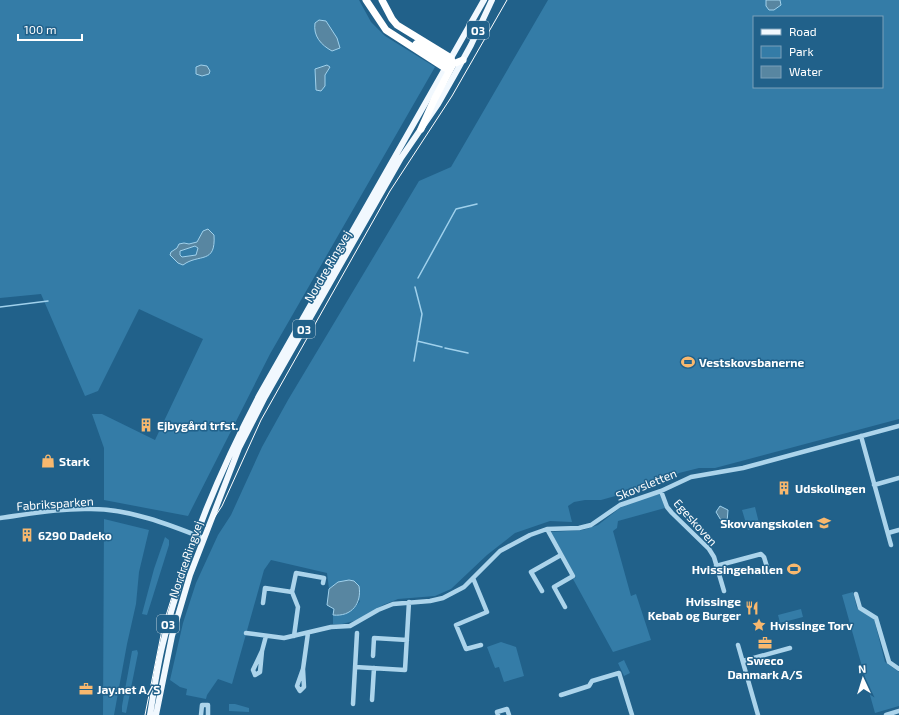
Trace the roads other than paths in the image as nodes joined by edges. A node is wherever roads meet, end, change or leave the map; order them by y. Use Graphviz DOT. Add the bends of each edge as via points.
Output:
graph roads {
  1 [pos="366,0"];
  2 [pos="382,0"];
  3 [pos="484,0"];
  4 [pos="492,0"];
  5 [pos="463,60"];
  6 [pos="450,63"];
  7 [pos="421,129"];
  8 [pos="899,426"];
  9 [pos="861,436"];
  10 [pos="899,478"];
  11 [pos="874,485"];
  12 [pos="661,491"];
  13 [pos="0,518"];
  14 [pos="547,529"];
  15 [pos="899,530"];
  16 [pos="888,533"];
  17 [pos="195,535"];
  18 [pos="203,538"];
  19 [pos="891,545"];
  20 [pos="561,555"];
  21 [pos="716,566"];
  22 [pos="767,567"];
  23 [pos="473,578"];
  24 [pos="323,583"];
  25 [pos="542,591"];
  26 [pos="724,591"];
  27 [pos="292,592"];
  28 [pos="856,594"];
  29 [pos="409,602"];
  30 [pos="263,604"];
  31 [pos="565,606"];
  32 [pos="246,633"];
  33 [pos="308,633"];
  34 [pos="357,633"];
  35 [pos="266,636"];
  36 [pos="294,636"];
  37 [pos="407,640"];
  38 [pos="738,644"];
  39 [pos="481,645"];
  40 [pos="790,648"];
  41 [pos="262,651"];
  42 [pos="373,656"];
  43 [pos="743,661"];
  44 [pos="355,667"];
  45 [pos="374,668"];
  46 [pos="303,669"];
  47 [pos="899,669"];
  48 [pos="561,695"];
  49 [pos="372,700"];
  50 [pos="353,704"];
  51 [pos="899,711"];
  52 [pos="150,715"];
  53 [pos="156,715"];
  54 [pos="201,715"];
  55 [pos="208,715"];
  56 [pos="498,715"];
  57 [pos="508,715"];
  58 [pos="632,715"];
  59 [pos="758,715"];
  60 [pos="886,715"];
  1 -- 6 [label="highway" via="376,16 401,35"];
  2 -- 6 [label="highway" via="397,25"];
  3 -- 6 [label="main road, Nordre Ringvej / O3"];
  4 -- 5 [label="main road, Nordre Ringvej / O3"];
  5 -- 6 [label="highway"];
  5 -- 7 [label="main road, Nordre Ringvej / O3"];
  6 -- 7 [label="highway"];
  6 -- 17 [label="main road, Nordre Ringvej / O3" via="260,394 233,445"];
  7 -- 18 [label="main road, Nordre Ringvej / O3" via="401,158 252,421"];
  8 -- 9 [label="street, Skovsletten"];
  9 -- 11 [label="street"];
  9 -- 12 [label="street, Skovsletten" via="733,471 692,477"];
  10 -- 11 [label="street"];
  11 -- 16 [label="street"];
  12 -- 14 [label="street, Skovsletten" via="620,505 598,521 586,526"];
  12 -- 21 [label="street, Egeskoven" via="667,507 709,549"];
  13 -- 17 [label="street, Fabriksparken" via="74,509 110,510 138,516"];
  14 -- 20 [label="street"];
  14 -- 23 [label="street, Skovsletten" via="509,545 494,556"];
  15 -- 16 [label="street"];
  16 -- 19 [label="street"];
  17 -- 18 [label="street, Fabriksparken"];
  17 -- 52 [label="main road, Nordre Ringvej / O3" via="162,643"];
  18 -- 53 [label="main road, Nordre Ringvej / O3" via="172,636"];
  20 -- 25 [label="street" via="531,572"];
  20 -- 31 [label="street" via="574,576 554,587"];
  21 -- 22 [label="street" via="761,554"];
  21 -- 26 [label="street, Egeskoven"];
  23 -- 29 [label="street, Skovsletten" via="450,595 430,601"];
  23 -- 39 [label="street" via="487,612 456,625 466,649"];
  24 -- 27 [label="street" via="324,578 296,574"];
  27 -- 30 [label="street" via="265,588"];
  27 -- 36 [label="street" via="298,607"];
  28 -- 47 [label="street" via="860,608 876,618 889,662"];
  29 -- 33 [label="street, Skovsletten" via="385,606 357,624"];
  29 -- 37 [label="street"];
  32 -- 35 [label="street"];
  33 -- 36 [label="street"];
  33 -- 46 [label="street"];
  34 -- 44 [label="street"];
  35 -- 36 [label="street"];
  35 -- 41 [label="street"];
  37 -- 42 [label="street" via="374,638"];
  37 -- 45 [label="street" via="405,670"];
  38 -- 43 [label="street"];
  40 -- 43 [label="street"];
  43 -- 59 [label="street"];
  44 -- 45 [label="street"];
  44 -- 50 [label="street"];
  45 -- 49 [label="street"];
  48 -- 58 [label="street" via="589,686 592,681 619,673"];
  51 -- 60 [label="street"];
  54 -- 55 [label="street" via="202,705 208,705"];
  56 -- 57 [label="street" via="497,712 507,709"];
}
